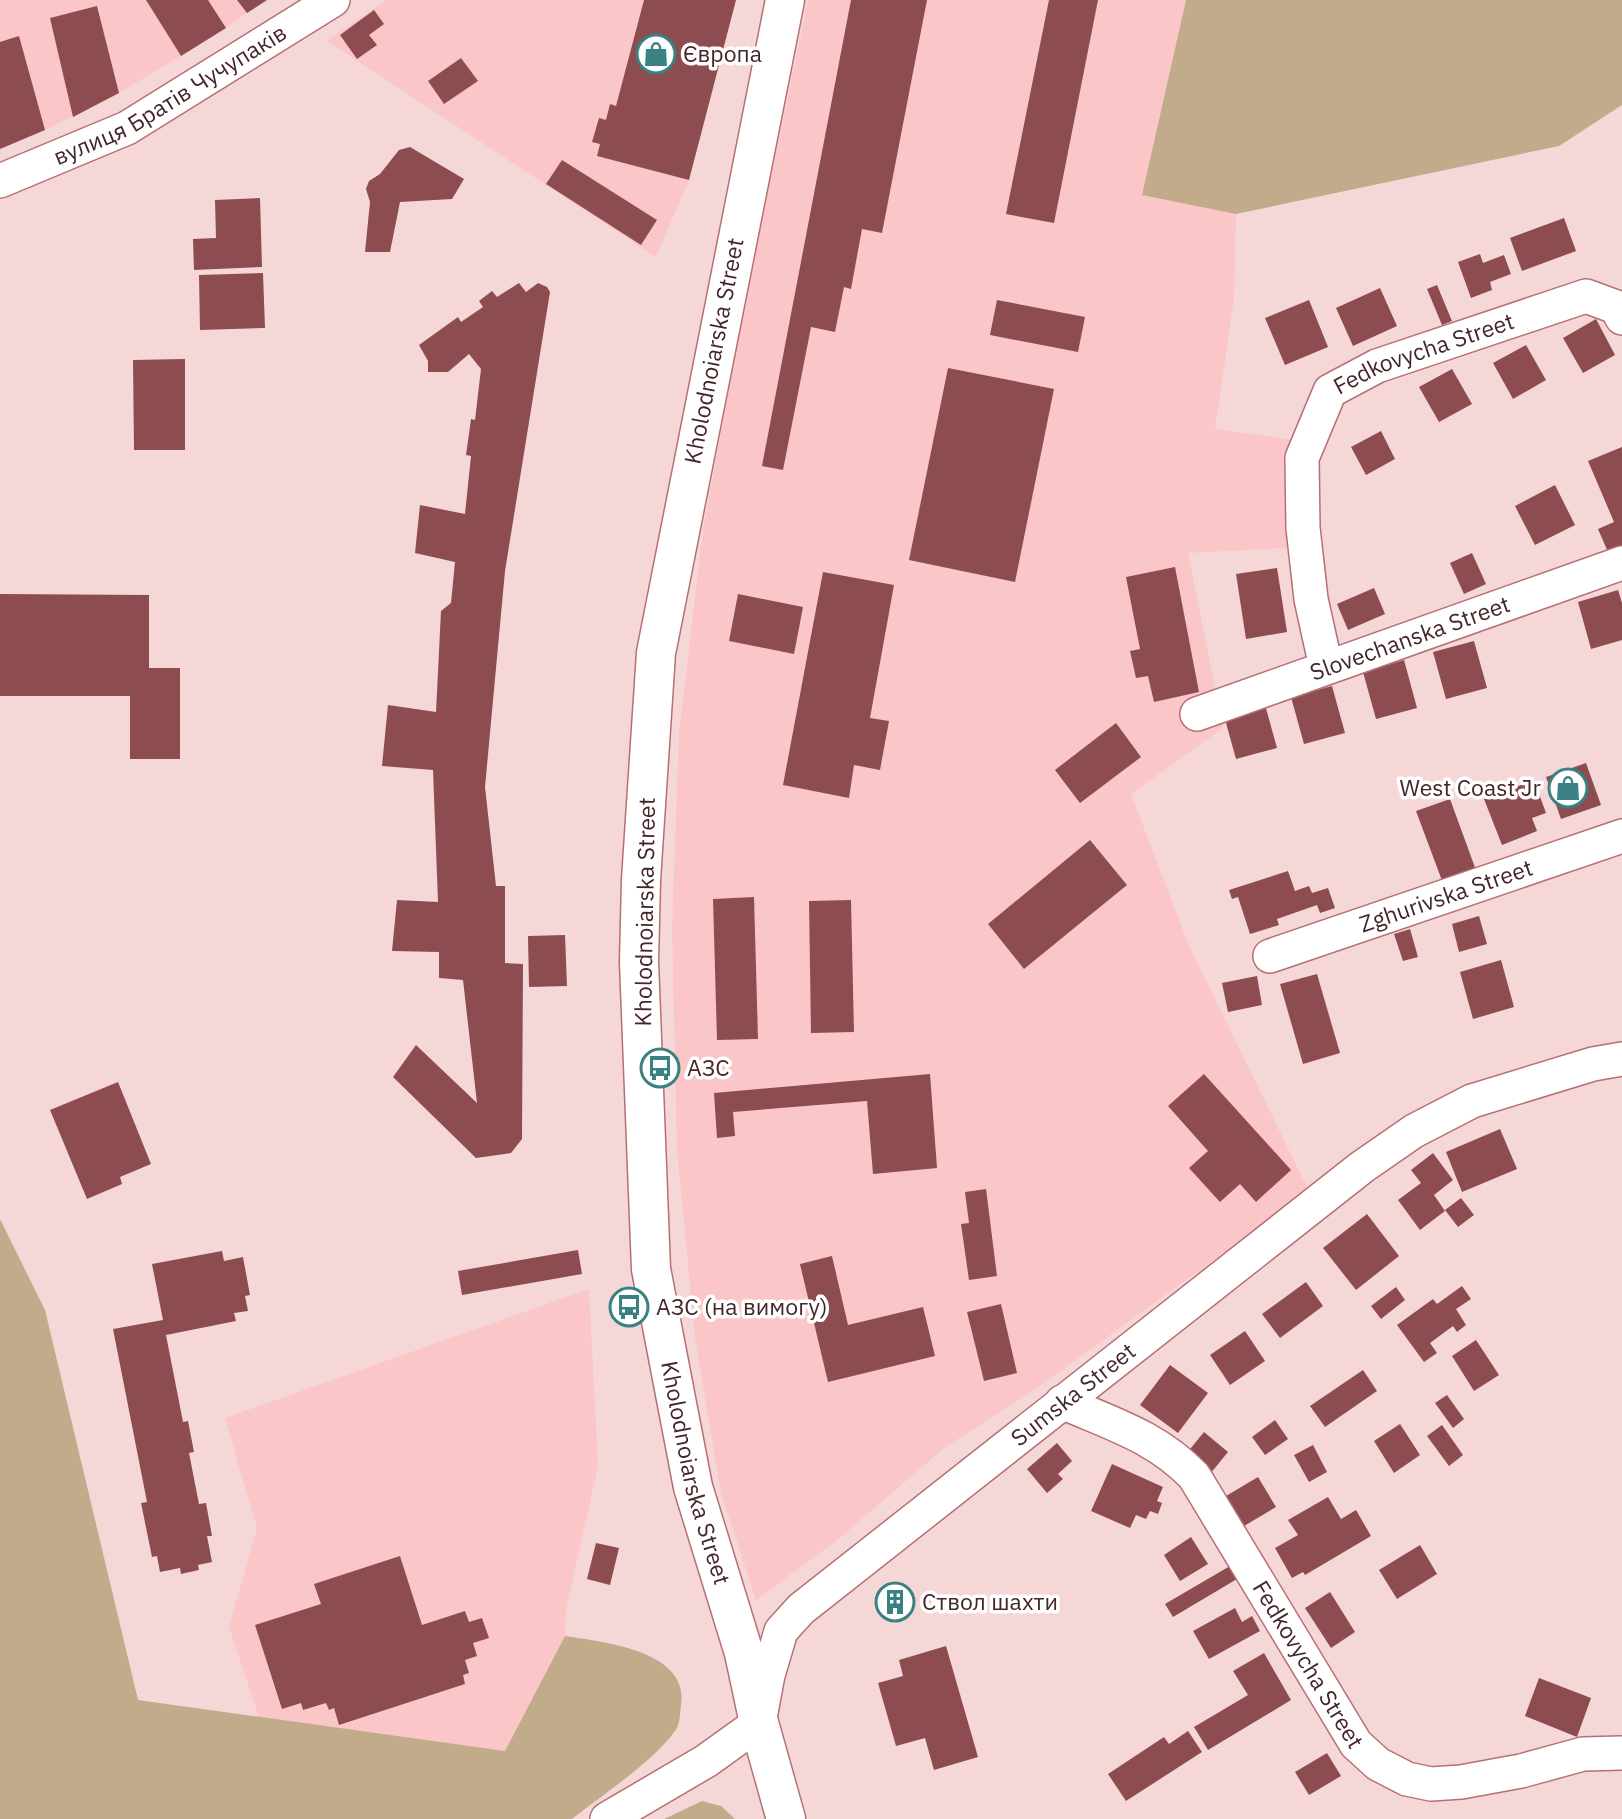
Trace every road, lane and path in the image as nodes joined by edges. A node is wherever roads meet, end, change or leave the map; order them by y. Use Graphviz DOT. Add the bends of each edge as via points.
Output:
graph roads {
  1 [pos="333,0"];
  2 [pos="785,0"];
  3 [pos="0,181"];
  4 [pos="1622,318"];
  5 [pos="1622,563"];
  6 [pos="1326,667"];
  7 [pos="1198,714"];
  8 [pos="1622,836"];
  9 [pos="1270,956"];
  10 [pos="1622,1059"];
  11 [pos="1062,1402"];
  12 [pos="759,1723"];
  13 [pos="1622,1753"];
  14 [pos="607,1819"];
  15 [pos="786,1819"];
  1 -- 3 [label="street, вулиця Братів Чучупаків" via="127,128"];
  2 -- 12 [label="main road, Kholodnoiarska Street" via="656,653 639,962 651,1269 693,1487 744,1653"];
  4 -- 6 [label="street, Fedkovycha Street" via="1616,307 1586,296 1377,366 1330,391 1302,458 1303,528"];
  5 -- 6 [label="street, Slovechanska Street"];
  6 -- 7 [label="street, Slovechanska Street"];
  8 -- 9 [label="street, Zghurivska Street"];
  10 -- 11 [label="street, Sumska Street" via="1472,1101 1414,1131 1285,1225"];
  11 -- 12 [label="street, Sumska Street" via="801,1609 781,1631"];
  11 -- 13 [label="street, Fedkovycha Street" via="1149,1439 1194,1476 1356,1744 1378,1764 1407,1779 1431,1784 1461,1782 1583,1754"];
  12 -- 14 [label="street" via="706,1761"];
  12 -- 15 [label="main road, Kholodnoiarska Street"];
}
